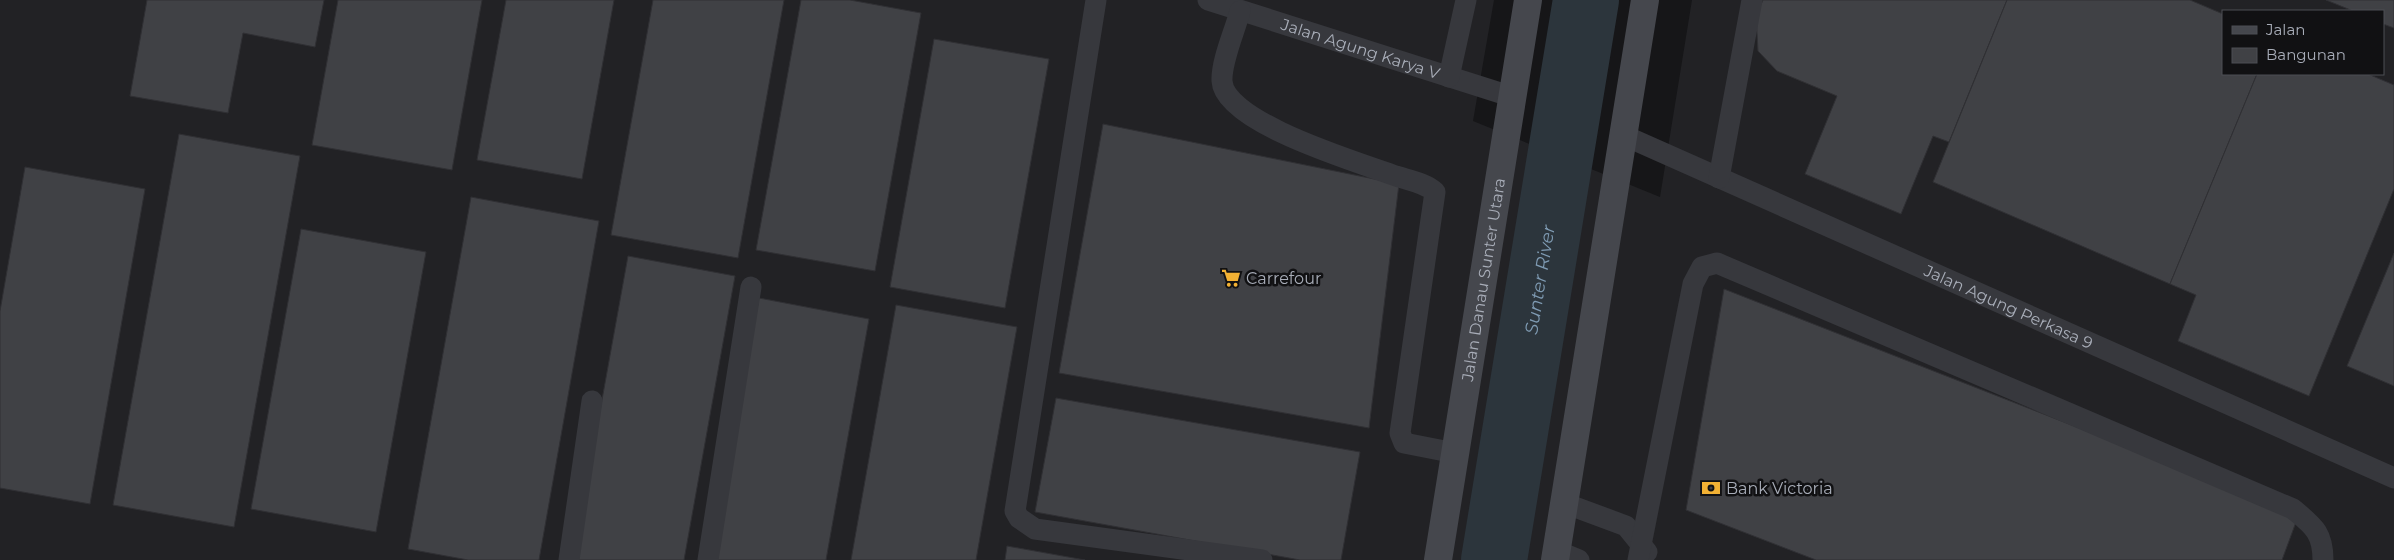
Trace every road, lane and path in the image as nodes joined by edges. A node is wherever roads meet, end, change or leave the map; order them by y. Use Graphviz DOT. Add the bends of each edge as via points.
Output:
graph roads {
  1 [pos="1096,0"];
  2 [pos="1208,0"];
  3 [pos="1466,0"];
  4 [pos="1528,0"];
  5 [pos="1645,0"];
  6 [pos="1752,0"];
  7 [pos="1240,11"];
  8 [pos="1449,76"];
  9 [pos="1513,97"];
  10 [pos="1623,136"];
  11 [pos="1719,178"];
  12 [pos="751,287"];
  13 [pos="592,401"];
  14 [pos="1456,453"];
  15 [pos="2394,478"];
  16 [pos="1564,503"];
  17 [pos="1644,555"];
  18 [pos="1564,557"];
  19 [pos="569,560"];
  20 [pos="708,560"];
  21 [pos="1262,560"];
  22 [pos="1438,560"];
  23 [pos="2323,560"];
  1 -- 21 [label="lane" via="1015,511 1019,518 1035,529"];
  2 -- 7 [label="lane, Jalan Agung Karya V"];
  3 -- 8 [label="lane"];
  4 -- 9 [label="main road, Jalan Danau Sunter Utara"];
  5 -- 10 [label="main road"];
  6 -- 11 [label="lane"];
  7 -- 8 [label="lane, Jalan Agung Karya V"];
  7 -- 14 [label="lane" via="1222,82 1233,103 1290,137 1435,192 1400,433 1404,442"];
  8 -- 9 [label="lane, Jalan Agung Karya V"];
  9 -- 14 [label="main road, Jalan Danau Sunter Utara"];
  10 -- 11 [label="lane, Jalan Agung Perkasa 9"];
  10 -- 16 [label="main road"];
  11 -- 15 [label="lane, Jalan Agung Perkasa 9"];
  12 -- 20 [label="lane"];
  13 -- 19 [label="lane"];
  14 -- 22 [label="main road, Jalan Danau Sunter Utara"];
  16 -- 17 [label="lane" via="1626,526"];
  16 -- 18 [label="main road"];
  17 -- 23 [label="lane" via="1693,284 1702,267 1716,263 2293,508 2316,528 2323,544"];
}
